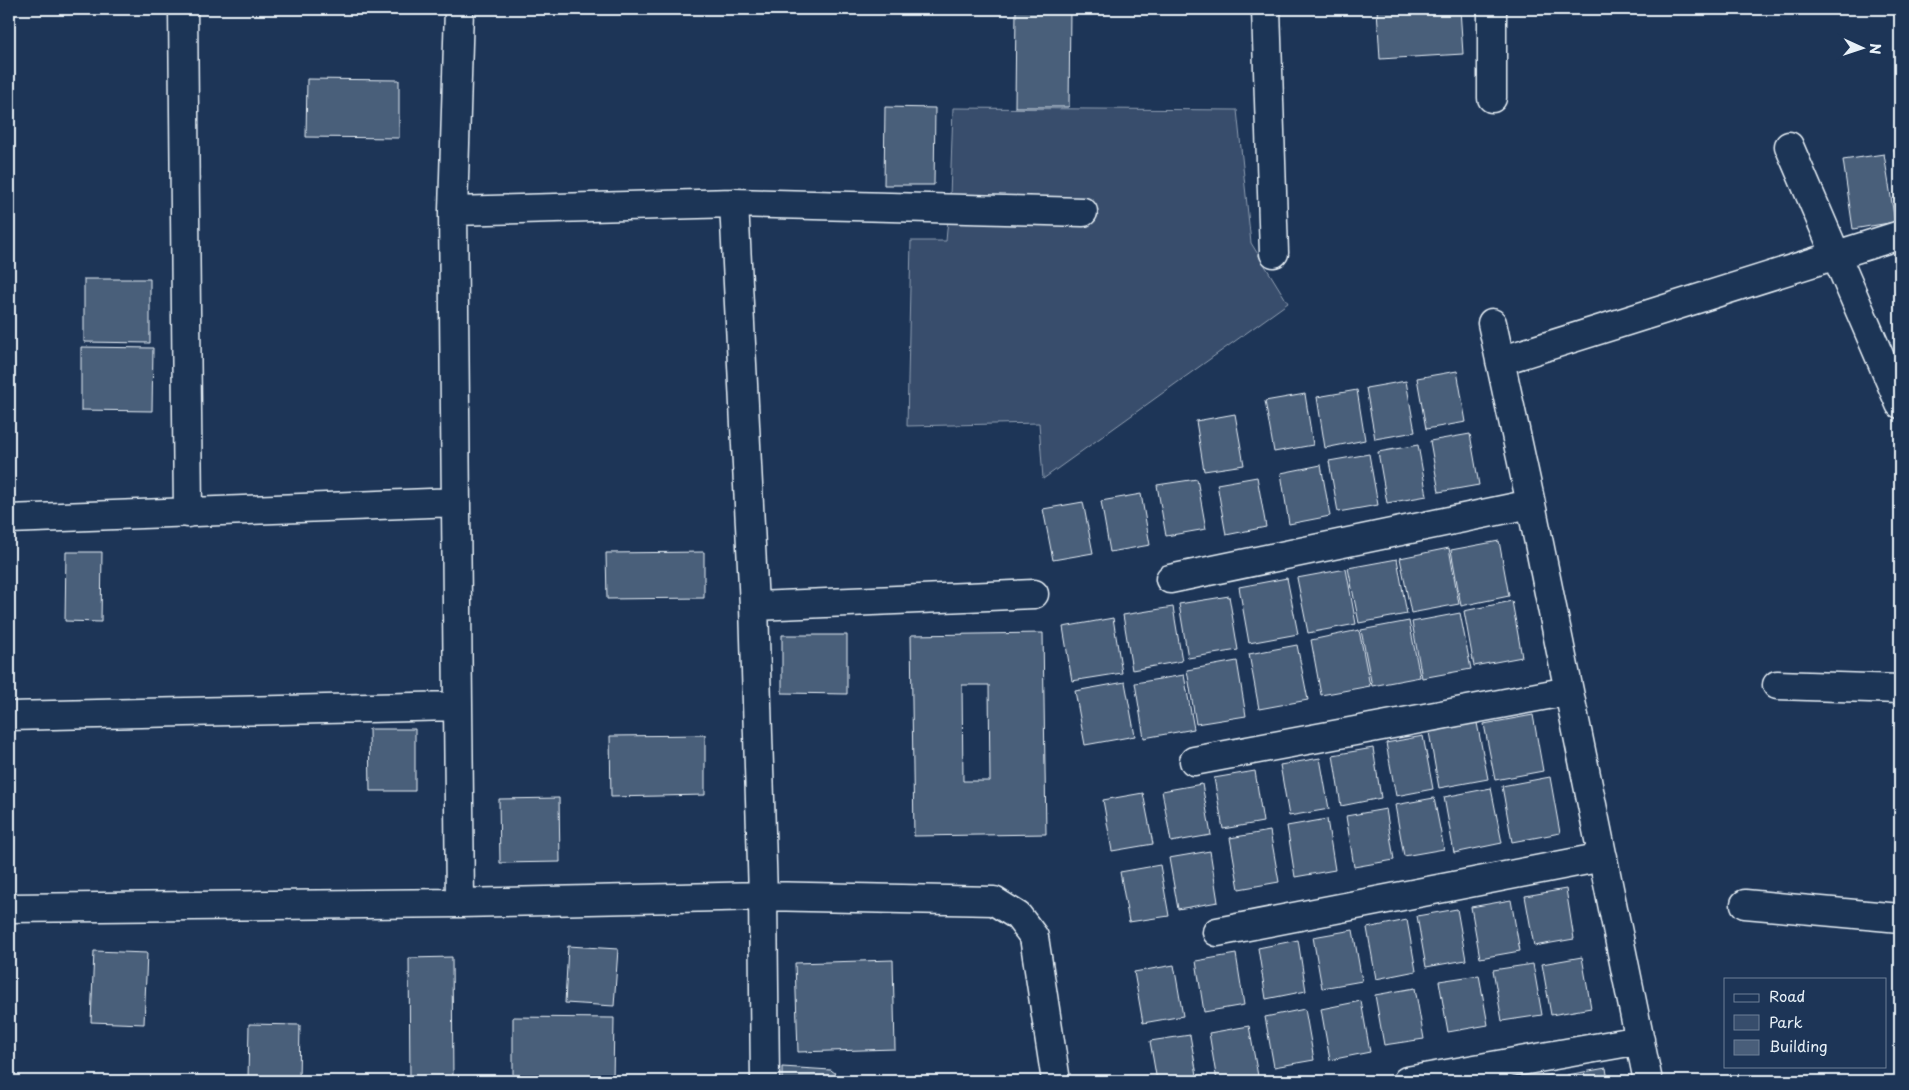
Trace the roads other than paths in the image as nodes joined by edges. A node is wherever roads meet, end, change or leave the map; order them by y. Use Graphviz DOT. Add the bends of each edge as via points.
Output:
graph roads {
  1 [pos="183,9"];
  2 [pos="459,9"];
  3 [pos="1266,9"];
  4 [pos="1492,9"];
  5 [pos="1492,98"];
  6 [pos="1789,146"];
  7 [pos="734,203"];
  8 [pos="453,211"];
  9 [pos="1083,212"];
  10 [pos="1900,235"];
  11 [pos="1274,253"];
  12 [pos="1836,255"];
  13 [pos="1492,323"];
  14 [pos="1500,361"];
  15 [pos="1900,404"];
  16 [pos="456,502"];
  17 [pos="1532,504"];
  18 [pos="188,513"];
  19 [pos="9,519"];
  20 [pos="1170,579"];
  21 [pos="1034,594"];
  22 [pos="754,606"];
  23 [pos="1777,685"];
  24 [pos="1900,690"];
  25 [pos="1569,691"];
  26 [pos="457,706"];
  27 [pos="9,716"];
  28 [pos="1194,761"];
  29 [pos="1603,857"];
  30 [pos="763,896"];
  31 [pos="460,903"];
  32 [pos="1745,904"];
  33 [pos="9,908"];
  34 [pos="1900,918"];
  35 [pos="1217,932"];
  36 [pos="1640,1040"];
  37 [pos="764,1081"];
  38 [pos="1056,1081"];
  39 [pos="1407,1081"];
  40 [pos="1648,1081"];
  1 -- 18 [label="street"];
  2 -- 8 [label="street"];
  3 -- 11 [label="street"];
  4 -- 5 [label="street"];
  6 -- 12 [label="street"];
  7 -- 8 [label="street"];
  7 -- 9 [label="street"];
  7 -- 22 [label="street"];
  8 -- 16 [label="street"];
  10 -- 12 [label="street"];
  12 -- 14 [label="street"];
  12 -- 15 [label="street"];
  13 -- 14 [label="street"];
  14 -- 17 [label="street"];
  16 -- 18 [label="street"];
  16 -- 26 [label="street"];
  17 -- 20 [label="street"];
  17 -- 25 [label="street"];
  18 -- 19 [label="street"];
  21 -- 22 [label="street"];
  22 -- 30 [label="street"];
  23 -- 24 [label="street"];
  25 -- 28 [label="street"];
  25 -- 29 [label="street"];
  26 -- 27 [label="street"];
  26 -- 31 [label="street"];
  29 -- 35 [label="street"];
  29 -- 36 [label="street"];
  30 -- 31 [label="street"];
  30 -- 37 [label="street"];
  30 -- 38 [label="street" via="994,901 1018,916 1034,937"];
  31 -- 33 [label="street"];
  32 -- 34 [label="street"];
  36 -- 39 [label="street"];
  36 -- 40 [label="street"];
}
